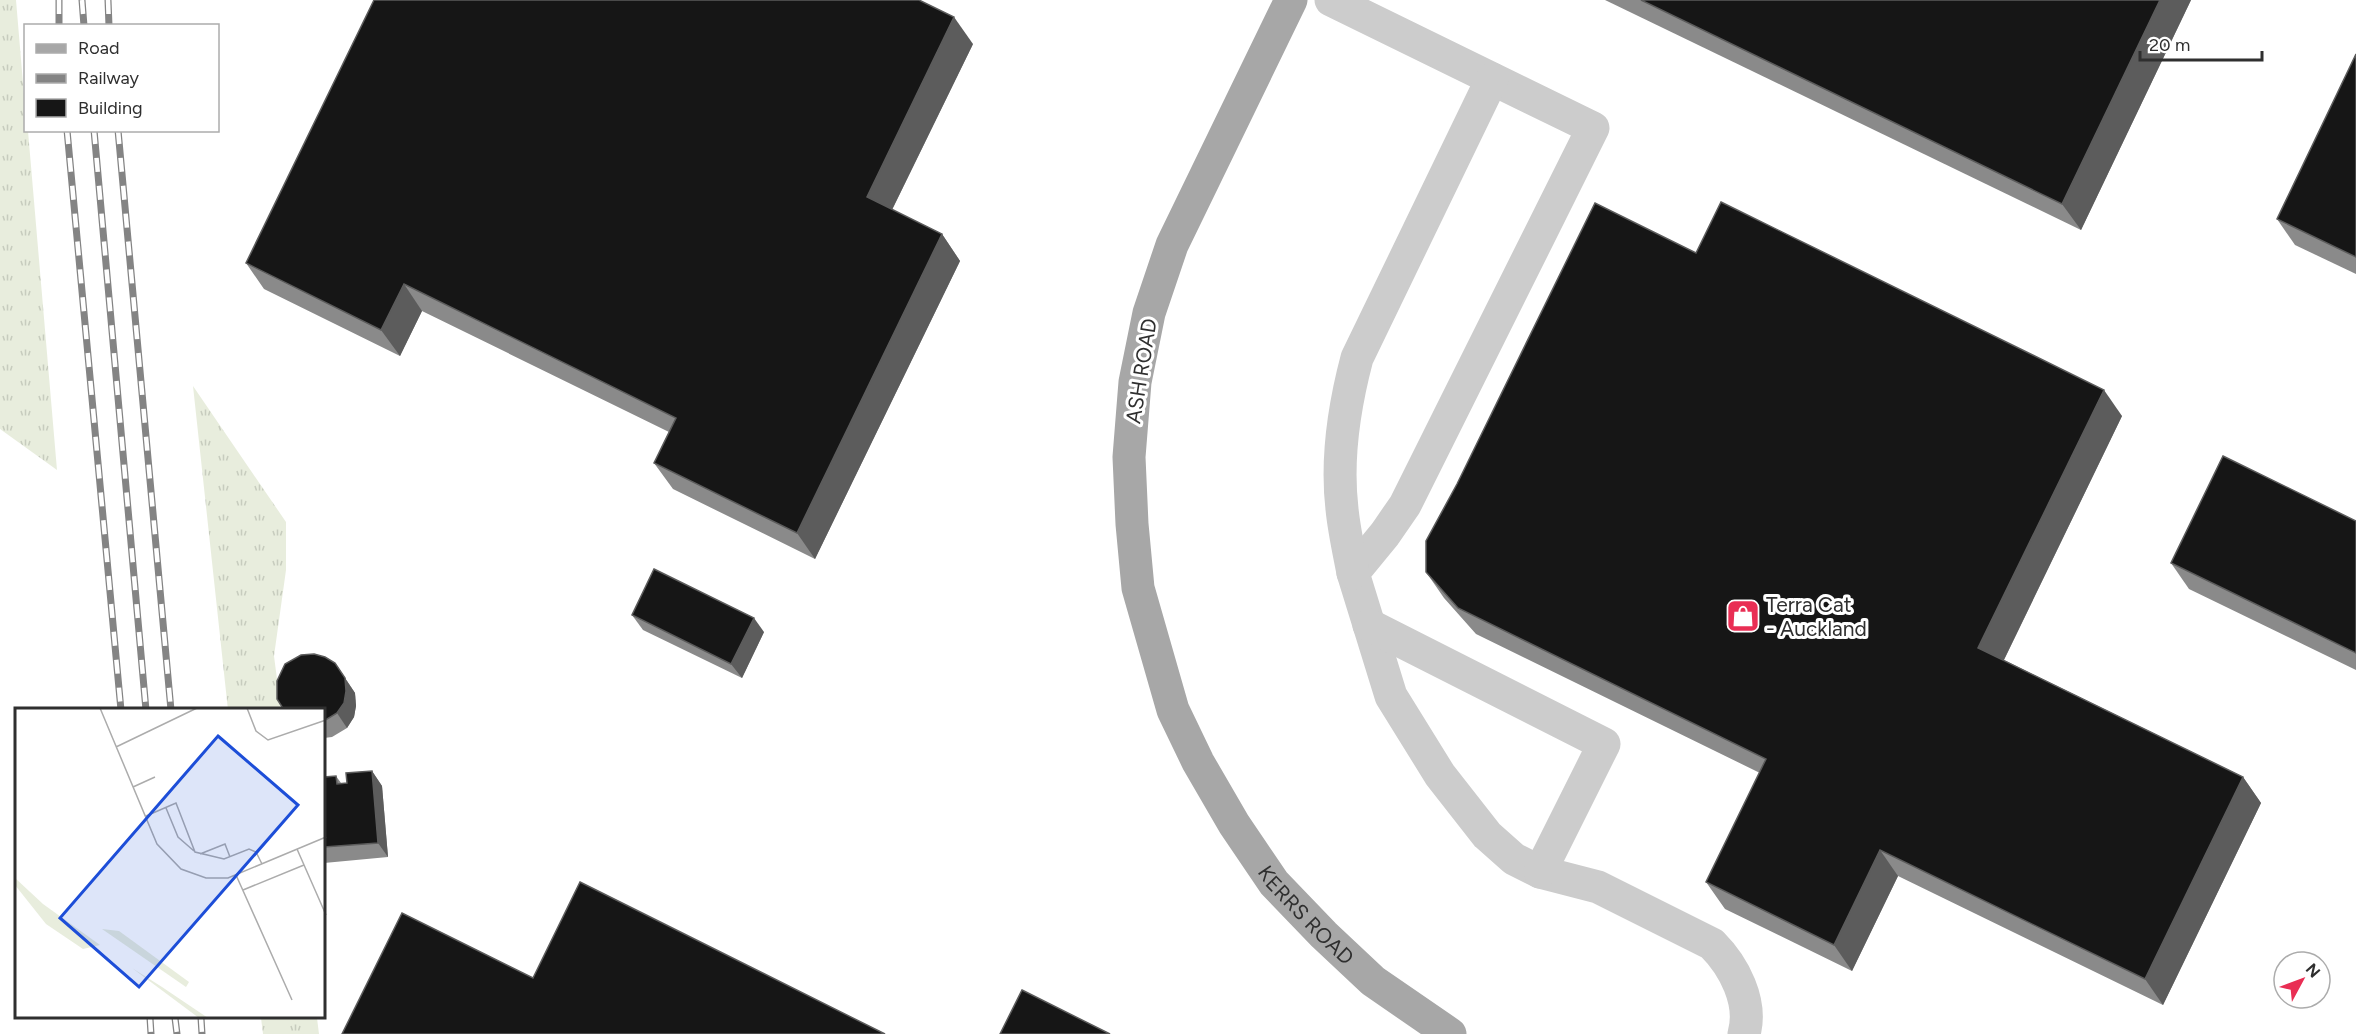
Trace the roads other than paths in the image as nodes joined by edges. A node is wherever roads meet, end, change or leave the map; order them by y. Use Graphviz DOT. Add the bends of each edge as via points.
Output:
graph roads {
  1 [pos="1291,0"];
  2 [pos="1331,0"];
  3 [pos="1492,79"];
  4 [pos="1353,573"];
  5 [pos="1369,625"];
  6 [pos="1198,762"];
  7 [pos="1540,872"];
  8 [pos="1447,1033"];
  9 [pos="1744,1034"];
  1 -- 6 [label="main road, ASH ROAD" via="1172,245 1149,313 1135,382 1129,456 1138,588 1173,710"];
  2 -- 3 [label="lane"];
  3 -- 4 [label="lane" via="1357,358 1341,443 1341,507"];
  3 -- 4 [label="lane" via="1593,128 1405,505"];
  4 -- 5 [label="lane"];
  5 -- 7 [label="lane" via="1391,696 1440,774 1487,835 1514,859"];
  5 -- 7 [label="lane" via="1604,744"];
  6 -- 8 [label="main road, KERRS ROAD" via="1275,883 1373,981"];
  7 -- 9 [label="lane" via="1598,887 1712,944 1724,955 1742,990 1746,1009"];
}
